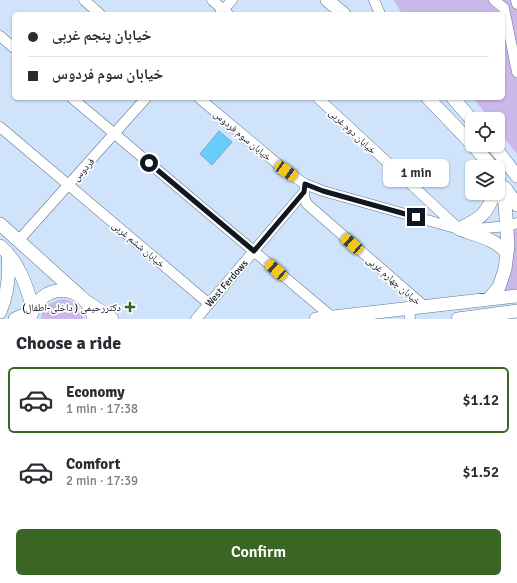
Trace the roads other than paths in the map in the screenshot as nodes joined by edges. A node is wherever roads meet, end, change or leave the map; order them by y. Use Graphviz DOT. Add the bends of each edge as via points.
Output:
graph roads {
  1 [pos="84,0"];
  2 [pos="212,0"];
  3 [pos="232,0"];
  4 [pos="327,0"];
  5 [pos="374,0"];
  6 [pos="494,0"];
  7 [pos="516,0"];
  8 [pos="517,4"];
  9 [pos="98,12"];
  10 [pos="223,12"];
  11 [pos="225,12"];
  12 [pos="342,12"];
  13 [pos="379,12"];
  14 [pos="505,12"];
  15 [pos="505,13"];
  16 [pos="0,36"];
  17 [pos="12,46"];
  18 [pos="517,72"];
  19 [pos="74,100"];
  20 [pos="144,100"];
  21 [pos="202,100"];
  22 [pos="320,100"];
  23 [pos="430,100"];
  24 [pos="455,100"];
  25 [pos="465,112"];
  26 [pos="0,126"];
  27 [pos="114,134"];
  28 [pos="465,136"];
  29 [pos="480,152"];
  30 [pos="498,152"];
  31 [pos="486,160"];
  32 [pos="517,176"];
  33 [pos="69,184"];
  34 [pos="505,187"];
  35 [pos="305,188"];
  36 [pos="491,200"];
  37 [pos="504,200"];
  38 [pos="517,205"];
  39 [pos="0,224"];
  40 [pos="512,224"];
  41 [pos="458,229"];
  42 [pos="19,240"];
  43 [pos="4,249"];
  44 [pos="254,251"];
  45 [pos="507,253"];
  46 [pos="517,296"];
  47 [pos="84,299"];
  48 [pos="489,299"];
  49 [pos="208,303"];
  50 [pos="424,306"];
  51 [pos="517,311"];
  52 [pos="0,312"];
  53 [pos="31,313"];
  54 [pos="410,314"];
  55 [pos="332,317"];
  56 [pos="15,319"];
  57 [pos="94,319"];
  58 [pos="112,319"];
  59 [pos="196,319"];
  60 [pos="316,319"];
  61 [pos="458,319"];
  1 -- 9 [label="street"];
  2 -- 10 [label="street"];
  3 -- 11 [label="street"];
  4 -- 12 [label="main road"];
  5 -- 13 [label="street"];
  6 -- 14 [label="street" via="504,8"];
  7 -- 8 [label="street"];
  15 -- 18 [label="street"];
  16 -- 17 [label="street"];
  19 -- 27 [label="street"];
  20 -- 27 [label="street, فردوس"];
  21 -- 35 [label="street, خیابان سوم فردوس"];
  22 -- 41 [label="street, خیابان دوم غربی"];
  23 -- 28 [label="main road"];
  24 -- 25 [label="main road"];
  26 -- 33 [label="street, خیابان ششم غربی"];
  27 -- 33 [label="street, فردوس"];
  27 -- 44 [label="street"];
  29 -- 31 [label="main road"];
  30 -- 32 [label="main road"];
  33 -- 42 [label="street, فردوس"];
  33 -- 49 [label="street, خیابان ششم غربی"];
  34 -- 38 [label="main road"];
  35 -- 41 [label="street, خیابان سوم فردوس"];
  35 -- 44 [label="street, West Ferdows"];
  35 -- 50 [label="street, خیابان چهارم غربی" via="304,197 307,204"];
  36 -- 41 [label="main road" via="482,217"];
  37 -- 40 [label="main road"];
  39 -- 42 [label="main road"];
  40 -- 41 [label="street, خیابان سوم فردوس"];
  40 -- 45 [label="main road"];
  41 -- 45 [label="main road" via="491,241"];
  42 -- 47 [label="main road"];
  43 -- 52 [label="main road" via="9,282"];
  43 -- 53 [label="main road" via="16,264 26,285"];
  44 -- 49 [label="street, West Ferdows"];
  44 -- 55 [label="street"];
  45 -- 48 [label="main road" via="499,287"];
  46 -- 48 [label="main road"];
  47 -- 53 [label="main road" via="72,292 54,291 38,300"];
  47 -- 57 [label="main road"];
  47 -- 58 [label="main road"];
  48 -- 50 [label="main road"];
  49 -- 59 [label="street, West Ferdows"];
  50 -- 54 [label="main road"];
  51 -- 61 [label="main road"];
  53 -- 56 [label="main road"];
  54 -- 55 [label="main road"];
  55 -- 60 [label="main road"];
}
